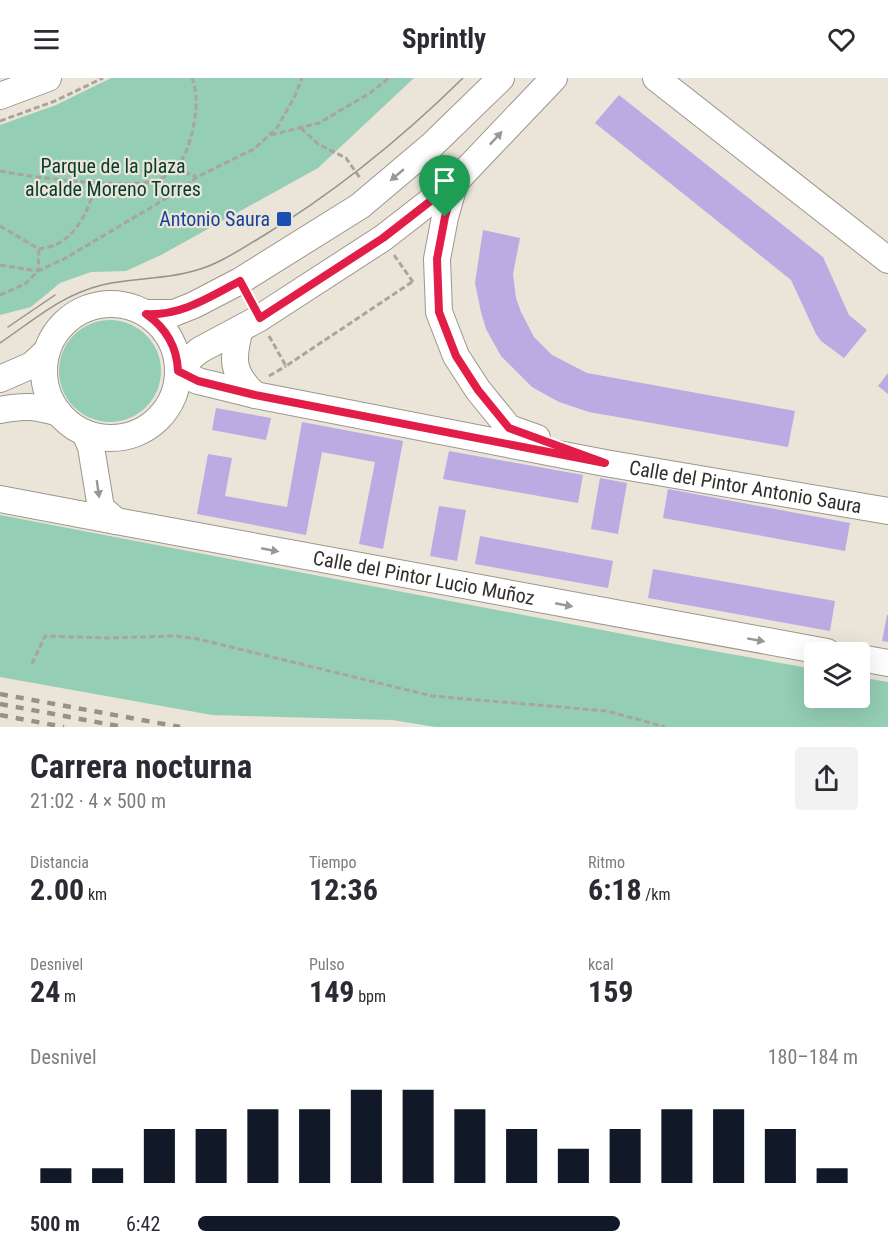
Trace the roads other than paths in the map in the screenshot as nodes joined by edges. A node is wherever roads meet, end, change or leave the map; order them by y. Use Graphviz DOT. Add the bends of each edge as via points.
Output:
graph roads {
  1 [pos="48,78"];
  2 [pos="501,78"];
  3 [pos="554,78"];
  4 [pos="656,78"];
  5 [pos="0,96"];
  6 [pos="455,182"];
  7 [pos="888,260"];
  8 [pos="146,314"];
  9 [pos="250,323"];
  10 [pos="47,351"];
  11 [pos="178,370"];
  12 [pos="0,378"];
  13 [pos="255,395"];
  14 [pos="0,410"];
  15 [pos="59,413"];
  16 [pos="85,433"];
  17 [pos="605,463"];
  18 [pos="0,499"];
  19 [pos="888,511"];
  20 [pos="116,521"];
  21 [pos="804,648"];
  22 [pos="870,660"];
  23 [pos="888,663"];
  1 -- 5 [label="street"];
  2 -- 8 [label="street, one-way" via="431,146 360,206 194,305 174,313"];
  6 -- 3 [label="street, one-way"];
  4 -- 7 [label="street"];
  6 -- 9 [label="street" via="383,238"];
  6 -- 17 [label="street, Calle del Pintor Antonio Saura" via="437,259 439,312 456,356 509,428"];
  8 -- 10 [label="street" via="121,304 94,306 70,318 52,338"];
  8 -- 11 [label="street" via="165,331 177,355"];
  9 -- 11 [label="street" via="200,350"];
  9 -- 13 [label="street" via="235,348 235,366 244,385"];
  10 -- 12 [label="street" via="32,365"];
  10 -- 15 [label="street" via="46,390"];
  11 -- 13 [label="street, Calle del Pintor Antonio Saura" via="198,381"];
  11 -- 16 [label="street" via="173,397 148,427 111,438"];
  13 -- 17 [label="street, Calle del Pintor Antonio Saura"];
  14 -- 15 [label="street" via="36,406"];
  15 -- 16 [label="street"];
  16 -- 20 [label="street, one-way" via="101,508"];
  17 -- 19 [label="street, Calle del Pintor Antonio Saura"];
  18 -- 20 [label="street, Calle del Pintor Lucio Muñoz"];
  20 -- 21 [label="street, Calle del Pintor Lucio Muñoz, one-way"];
  22 -- 23 [label="street"];
}
